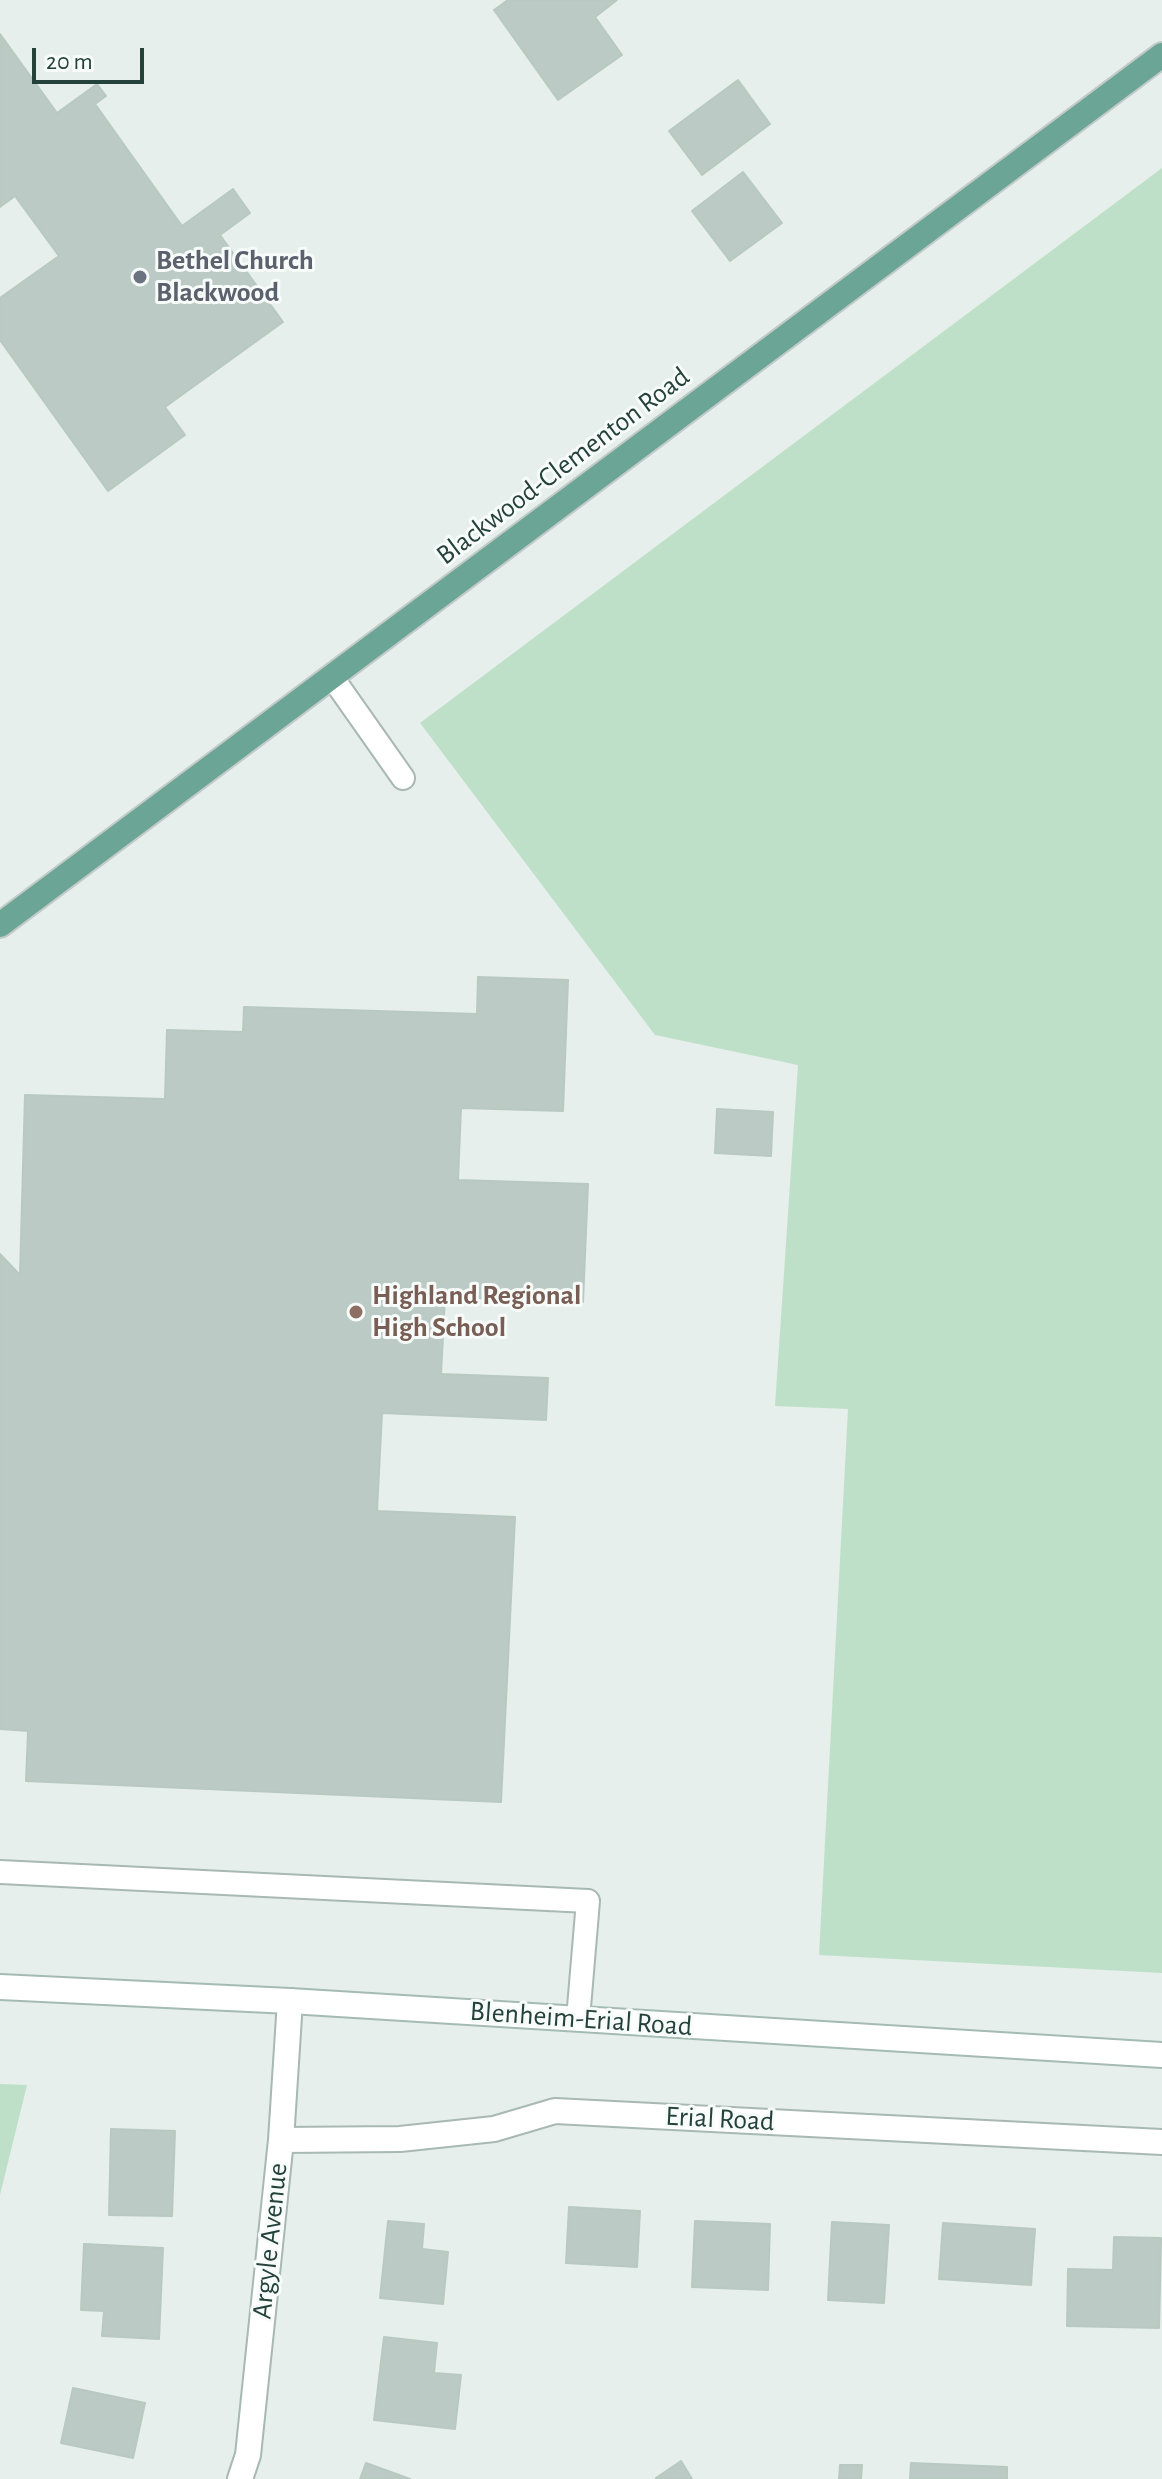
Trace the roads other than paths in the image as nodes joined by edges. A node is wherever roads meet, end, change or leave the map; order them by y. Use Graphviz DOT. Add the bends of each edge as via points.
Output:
graph roads {
  1 [pos="1162,55"];
  2 [pos="332,677"];
  3 [pos="403,778"];
  4 [pos="0,925"];
  5 [pos="0,1872"];
  6 [pos="0,1987"];
  7 [pos="290,2001"];
  8 [pos="578,2019"];
  9 [pos="1162,2055"];
  10 [pos="281,2140"];
  11 [pos="1162,2142"];
  12 [pos="240,2479"];
  1 -- 2 [label="main road, Blackwood-Clementon Road"];
  2 -- 3 [label="lane"];
  2 -- 4 [label="main road, Blackwood-Clementon Road"];
  5 -- 8 [label="lane" via="588,1901"];
  6 -- 7 [label="street, Blenheim-Erial Road"];
  7 -- 8 [label="street, Blenheim-Erial Road"];
  7 -- 10 [label="street, Argyle Avenue"];
  8 -- 9 [label="street, Blenheim-Erial Road"];
  10 -- 11 [label="street, Erial Road" via="400,2139 494,2129 555,2111"];
  10 -- 12 [label="street, Argyle Avenue" via="248,2455"];
}
